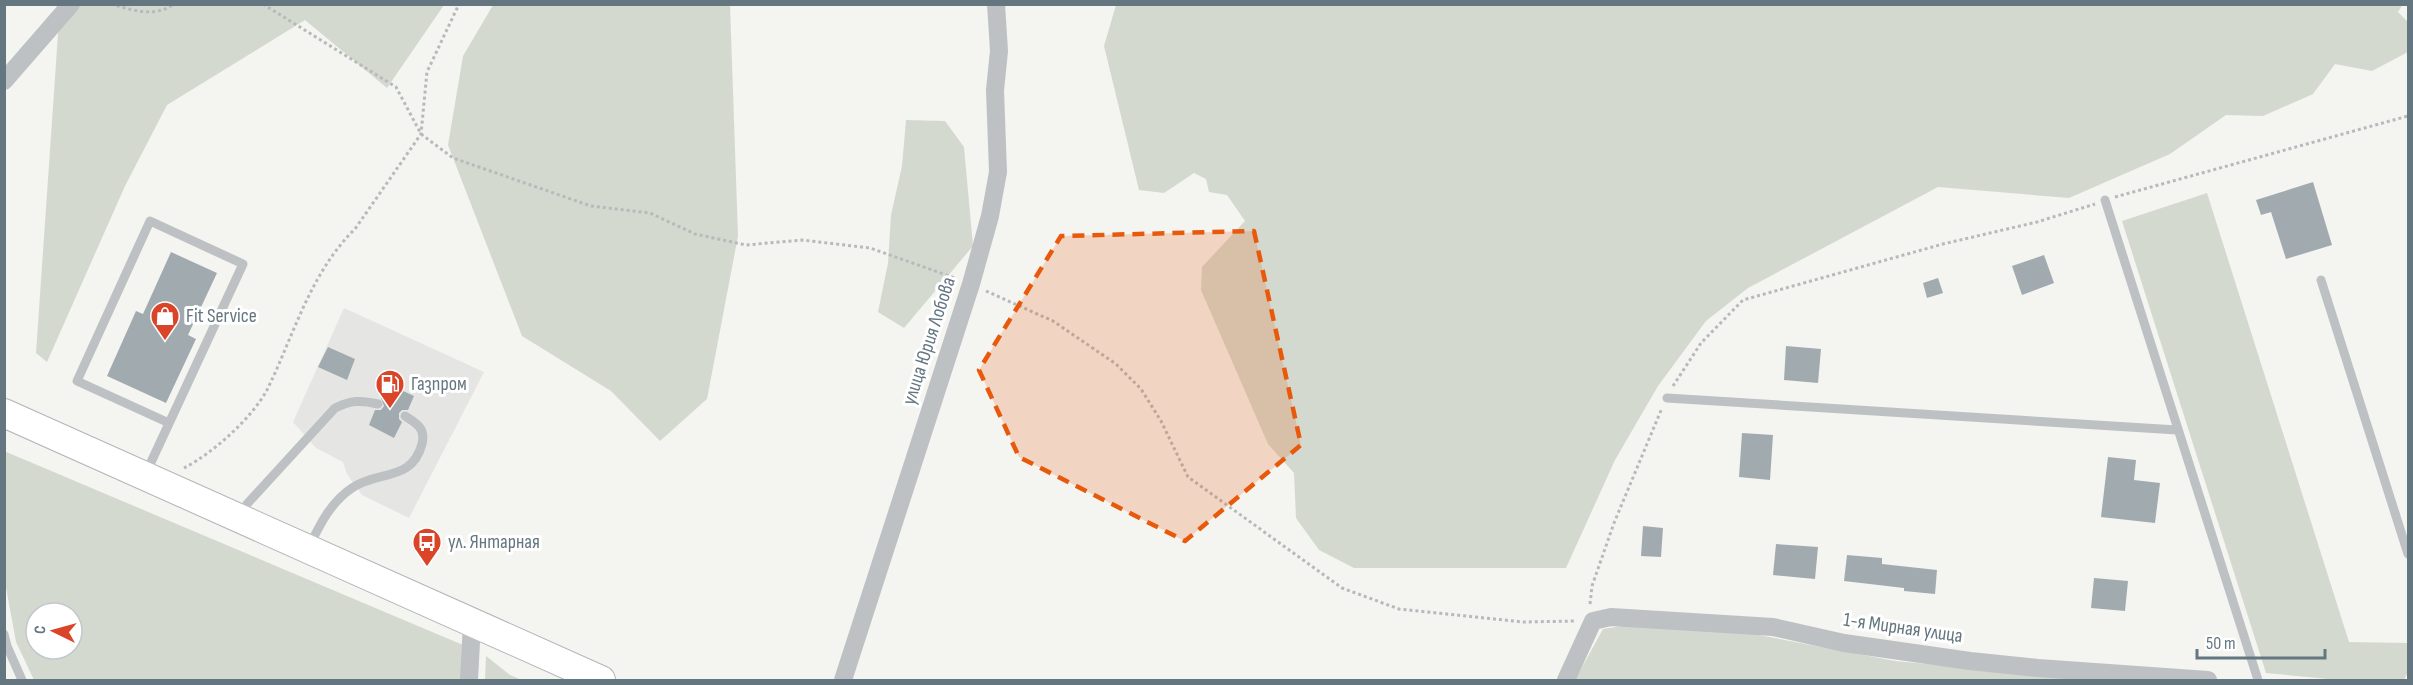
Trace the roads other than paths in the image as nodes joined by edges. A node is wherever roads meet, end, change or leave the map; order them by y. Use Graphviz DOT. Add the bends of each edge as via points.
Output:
graph roads {
  1 [pos="71,4"];
  2 [pos="996,4"];
  3 [pos="4,81"];
  4 [pos="2105,200"];
  5 [pos="2321,280"];
  6 [pos="1666,398"];
  7 [pos="378,404"];
  8 [pos="4,413"];
  9 [pos="405,416"];
  10 [pos="169,423"];
  11 [pos="2177,430"];
  12 [pos="152,479"];
  13 [pos="238,518"];
  14 [pos="308,549"];
  15 [pos="2409,554"];
  16 [pos="472,623"];
  17 [pos="4,634"];
  18 [pos="22,681"];
  19 [pos="469,681"];
  20 [pos="601,681"];
  21 [pos="843,681"];
  22 [pos="1566,681"];
  23 [pos="2208,681"];
  24 [pos="2258,681"];
  1 -- 3 [label="street"];
  2 -- 21 [label="street, улица Юрия Лобова" via="998,172 990,216"];
  4 -- 11 [label="lane"];
  5 -- 15 [label="lane"];
  6 -- 11 [label="lane"];
  7 -- 13 [label="lane" via="349,401 335,408"];
  8 -- 12 [label="main road"];
  9 -- 14 [label="lane" via="420,424 424,437 419,456 400,473 354,486 321,521"];
  10 -- 10 [label="lane" via="77,381 150,221 243,264"];
  10 -- 12 [label="lane"];
  11 -- 24 [label="lane"];
  12 -- 13 [label="main road"];
  13 -- 14 [label="main road"];
  14 -- 16 [label="main road"];
  16 -- 19 [label="street"];
  16 -- 20 [label="main road"];
  17 -- 18 [label="lane"];
  22 -- 23 [label="street, 1-я Мирная улица" via="1593,621 1611,617 1773,627 1844,643 1970,661"];
}
